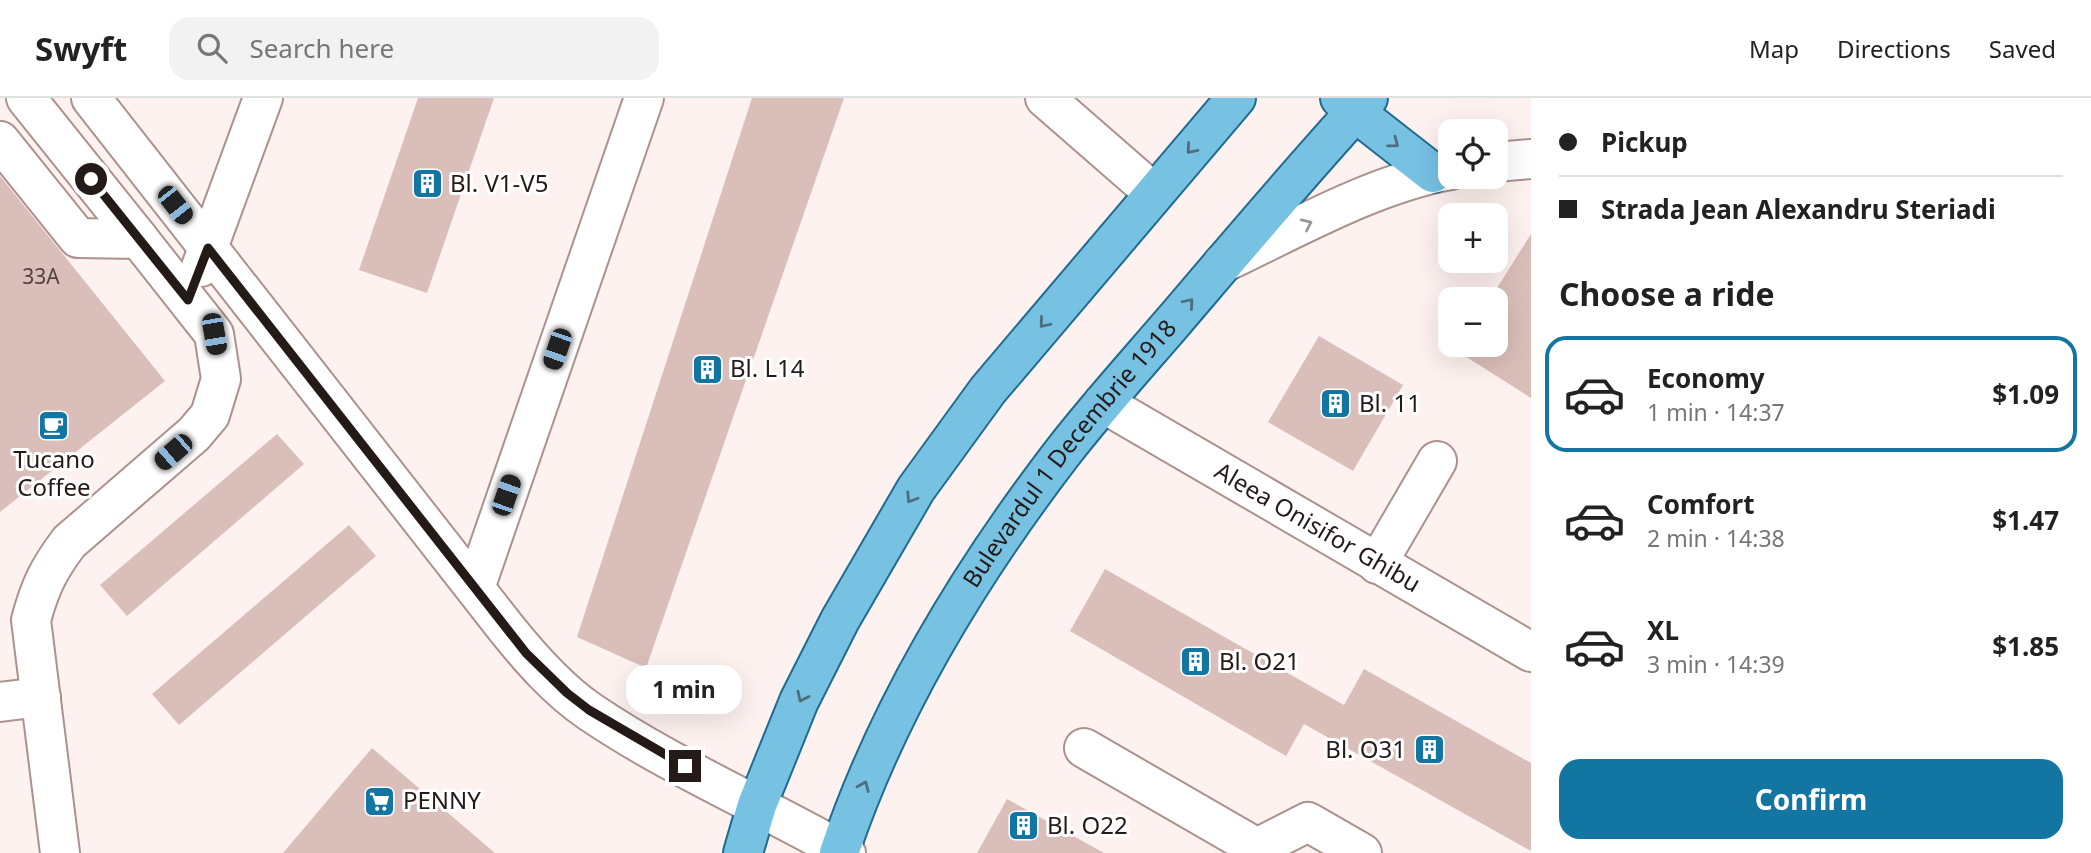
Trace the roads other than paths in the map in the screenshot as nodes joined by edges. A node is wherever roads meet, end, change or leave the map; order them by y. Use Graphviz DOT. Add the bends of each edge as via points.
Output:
graph roads {
  1 [pos="26,98"];
  2 [pos="91,98"];
  3 [pos="263,98"];
  4 [pos="644,98"];
  5 [pos="1045,98"];
  6 [pos="1236,98"];
  7 [pos="1354,103"];
  8 [pos="0,141"];
  9 [pos="1531,159"];
  10 [pos="1508,161"];
  11 [pos="1438,168"];
  12 [pos="1438,172"];
  13 [pos="1154,193"];
  14 [pos="139,239"];
  15 [pos="208,248"];
  16 [pos="1223,263"];
  17 [pos="188,300"];
  18 [pos="1103,403"];
  19 [pos="1437,461"];
  20 [pos="1377,564"];
  21 [pos="475,588"];
  22 [pos="1531,652"];
  23 [pos="41,697"];
  24 [pos="0,702"];
  25 [pos="1084,748"];
  26 [pos="757,805"];
  27 [pos="842,852"];
  28 [pos="60,853"];
  29 [pos="743,853"];
  30 [pos="1362,853"];
  1 -- 14 [label="street"];
  2 -- 15 [label="street"];
  3 -- 15 [label="street"];
  4 -- 21 [label="street"];
  5 -- 13 [label="street"];
  6 -- 13 [label="main road, one-way"];
  7 -- 11 [label="main road, one-way"];
  7 -- 16 [label="main road, Bulevardul 1 Decembrie 1918"];
  8 -- 14 [label="street" via="78,238"];
  9 -- 10 [label="street"];
  16 -- 12 [label="street, one-way" via="1350,203"];
  13 -- 26 [label="main road, one-way" via="988,390 916,489 799,701"];
  14 -- 17 [label="street"];
  15 -- 17 [label="street"];
  15 -- 21 [label="street"];
  18 -- 16 [label="main road, Bulevardul 1 Decembrie 1918, one-way"];
  17 -- 23 [label="street" via="214,334 221,379 210,415 69,542 53,564 40,587 31,620"];
  18 -- 20 [label="street, Aleea Onisifor Ghibu"];
  27 -- 18 [label="main road, Bulevardul 1 Decembrie 1918, one-way" via="883,740 920,667 995,547"];
  19 -- 20 [label="street"];
  20 -- 22 [label="street, Aleea Onisifor Ghibu"];
  21 -- 26 [label="street" via="526,653 589,710"];
  23 -- 24 [label="street"];
  23 -- 28 [label="street"];
  25 -- 30 [label="street" via="1257,848 1308,822"];
  26 -- 27 [label="street"];
  26 -- 29 [label="main road"];
}
